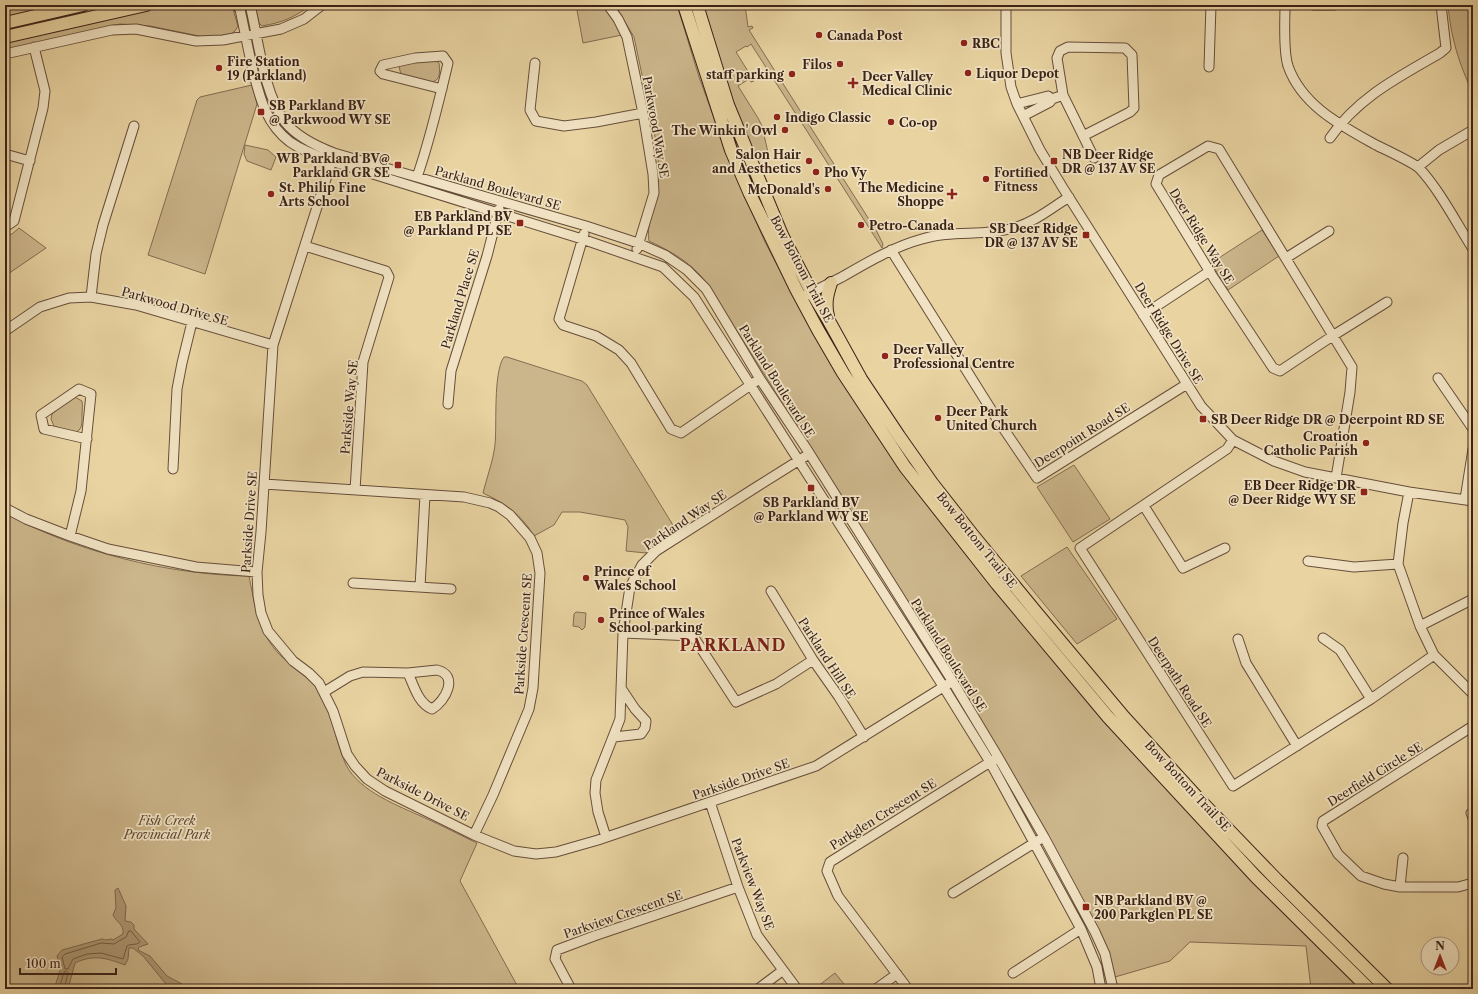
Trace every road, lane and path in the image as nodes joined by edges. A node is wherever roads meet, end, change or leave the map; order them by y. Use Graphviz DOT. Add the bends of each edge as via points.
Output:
graph roads {
  1 [pos="83,5"];
  2 [pos="146,5"];
  3 [pos="242,5"];
  4 [pos="322,5"];
  5 [pos="608,5"];
  6 [pos="684,5"];
  7 [pos="697,5"];
  8 [pos="1006,5"];
  9 [pos="1211,5"];
  10 [pos="1285,5"];
  11 [pos="1314,5"];
  12 [pos="1334,5"];
  13 [pos="1441,5"];
  14 [pos="5,23"];
  15 [pos="257,34"];
  16 [pos="5,37"];
  17 [pos="245,37"];
  18 [pos="34,47"];
  19 [pos="5,54"];
  20 [pos="535,63"];
  21 [pos="1209,67"];
  22 [pos="442,89"];
  23 [pos="1063,95"];
  24 [pos="1052,99"];
  25 [pos="1017,104"];
  26 [pos="643,113"];
  27 [pos="1023,116"];
  28 [pos="1339,124"];
  29 [pos="134,126"];
  30 [pos="1473,130"];
  31 [pos="297,133"];
  32 [pos="1083,136"];
  33 [pos="1330,138"];
  34 [pos="289,142"];
  35 [pos="5,154"];
  36 [pos="333,157"];
  37 [pos="1094,158"];
  38 [pos="30,161"];
  39 [pos="1418,167"];
  40 [pos="417,177"];
  41 [pos="1069,197"];
  42 [pos="501,202"];
  43 [pos="498,213"];
  44 [pos="586,226"];
  45 [pos="5,227"];
  46 [pos="1328,231"];
  47 [pos="582,239"];
  48 [pos="638,243"];
  49 [pos="305,246"];
  50 [pos="1473,249"];
  51 [pos="891,250"];
  52 [pos="634,256"];
  53 [pos="1286,258"];
  54 [pos="1210,271"];
  55 [pos="830,283"];
  56 [pos="806,296"];
  57 [pos="91,297"];
  58 [pos="1387,302"];
  59 [pos="1143,315"];
  60 [pos="829,321"];
  61 [pos="192,322"];
  62 [pos="5,331"];
  63 [pos="1334,335"];
  64 [pos="273,345"];
  65 [pos="1438,378"];
  66 [pos="760,379"];
  67 [pos="1187,384"];
  68 [pos="750,385"];
  69 [pos="448,404"];
  70 [pos="1473,429"];
  71 [pos="87,439"];
  72 [pos="1233,440"];
  73 [pos="1473,449"];
  74 [pos="809,454"];
  75 [pos="798,461"];
  76 [pos="173,469"];
  77 [pos="1336,478"];
  78 [pos="264,484"];
  79 [pos="355,490"];
  80 [pos="1409,492"];
  81 [pos="425,495"];
  82 [pos="1469,500"];
  83 [pos="1144,506"];
  84 [pos="5,508"];
  85 [pos="70,536"];
  86 [pos="1224,548"];
  87 [pos="1308,561"];
  88 [pos="1398,564"];
  89 [pos="256,572"];
  90 [pos="353,583"];
  91 [pos="420,588"];
  92 [pos="451,589"];
  93 [pos="771,591"];
  94 [pos="1473,599"];
  95 [pos="1420,626"];
  96 [pos="623,633"];
  97 [pos="1322,638"];
  98 [pos="1238,639"];
  99 [pos="1434,655"];
  100 [pos="813,660"];
  101 [pos="408,673"];
  102 [pos="953,682"];
  103 [pos="943,686"];
  104 [pos="621,688"];
  105 [pos="324,692"];
  106 [pos="1473,694"];
  107 [pos="1371,699"];
  108 [pos="1473,726"];
  109 [pos="614,737"];
  110 [pos="864,737"];
  111 [pos="1297,746"];
  112 [pos="994,760"];
  113 [pos="710,802"];
  114 [pos="474,835"];
  115 [pos="606,837"];
  116 [pos="1044,837"];
  117 [pos="1034,843"];
  118 [pos="1403,858"];
  119 [pos="1473,883"];
  120 [pos="738,886"];
  121 [pos="1400,887"];
  122 [pos="953,893"];
  123 [pos="1081,929"];
  124 [pos="782,971"];
  125 [pos="1013,973"];
  126 [pos="896,974"];
  127 [pos="570,989"];
  128 [pos="758,989"];
  129 [pos="797,989"];
  130 [pos="876,989"];
  131 [pos="908,989"];
  132 [pos="1100,989"];
  133 [pos="1113,989"];
  134 [pos="1369,989"];
  135 [pos="1387,989"];
  1 -- 14 [label="main road"];
  2 -- 16 [label="main road"];
  3 -- 15 [label="street, Parkland Boulevard SE"];
  3 -- 17 [label="street, Parkland Boulevard SE"];
  4 -- 15 [label="street" via="304,19 281,29"];
  5 -- 26 [label="street, Parkwood Way SE" via="625,30"];
  6 -- 56 [label="main road, Bow Bottom Trail SE" via="731,150 753,200"];
  7 -- 56 [label="main road, Bow Bottom Trail SE" via="728,104"];
  8 -- 25 [label="street, Deer Ridge Drive SE" via="1006,53 1011,87"];
  9 -- 21 [label="street"];
  10 -- 28 [label="street" via="1288,65 1309,101"];
  11 -- 12 [label="street"];
  13 -- 28 [label="street" via="1446,48 1372,94"];
  15 -- 17 [label="street"];
  15 -- 31 [label="street, Parkland Boulevard SE" via="273,100 286,123"];
  17 -- 18 [label="street" via="196,41 136,29 112,30"];
  17 -- 34 [label="street, Parkland Boulevard SE" via="263,107 272,124"];
  18 -- 19 [label="street"];
  18 -- 38 [label="street" via="45,90 44,108"];
  20 -- 26 [label="street" via="530,110 536,120 564,126"];
  22 -- 22 [label="street" via="448,63 443,56 415,58 383,65 380,71 383,74"];
  22 -- 40 [label="street"];
  23 -- 24 [label="street"];
  23 -- 32 [label="street"];
  23 -- 32 [label="street" via="1058,58 1060,51 1068,47 1125,48 1132,55 1134,108"];
  24 -- 25 [label="street" via="1048,96"];
  24 -- 27 [label="street"];
  25 -- 27 [label="street, Deer Ridge Drive SE"];
  26 -- 48 [label="street, Parkwood Way SE" via="654,193"];
  27 -- 41 [label="street, Deer Ridge Drive SE" via="1040,150"];
  28 -- 33 [label="street"];
  28 -- 39 [label="street"];
  29 -- 57 [label="street" via="103,225 96,254"];
  30 -- 39 [label="street" via="1439,150"];
  31 -- 34 [label="street"];
  31 -- 36 [label="street, Parkland Boulevard SE"];
  32 -- 37 [label="street"];
  34 -- 36 [label="street, Parkland Boulevard SE" via="309,154"];
  35 -- 38 [label="street"];
  36 -- 40 [label="street, Parkland Boulevard SE"];
  36 -- 43 [label="street, Parkland Boulevard SE"];
  36 -- 49 [label="street, Parkside Drive SE"];
  38 -- 45 [label="street" via="14,221"];
  39 -- 50 [label="street" via="1438,193"];
  40 -- 42 [label="street, Parkland Boulevard SE"];
  41 -- 51 [label="street" via="1031,221 1010,229 924,238"];
  41 -- 59 [label="street, Deer Ridge Drive SE"];
  42 -- 43 [label="street, Parkland Place SE"];
  42 -- 44 [label="street, Parkland Boulevard SE"];
  43 -- 47 [label="street, Parkland Boulevard SE"];
  43 -- 69 [label="street, Parkland Place SE" via="451,371"];
  44 -- 47 [label="street"];
  44 -- 48 [label="street, Parkland Boulevard SE"];
  46 -- 53 [label="street"];
  47 -- 52 [label="street, Parkland Boulevard SE"];
  47 -- 68 [label="street" via="559,319 563,325 596,336 619,350 631,363 671,429 681,433"];
  48 -- 52 [label="street, Parkwood Way SE"];
  48 -- 66 [label="street, Parkland Boulevard SE" via="687,270 706,290"];
  49 -- 64 [label="street, Parkside Drive SE"];
  49 -- 79 [label="street, Parkside Way SE" via="386,271 389,277 363,362"];
  51 -- 55 [label="street"];
  51 -- 67 [label="street, Deerpoint Road SE" via="1037,478"];
  52 -- 68 [label="street, Parkland Boulevard SE" via="663,267 694,297"];
  53 -- 54 [label="street, Deer Ridge Way SE" via="1219,149 1208,146 1159,175 1156,184"];
  53 -- 63 [label="street, Deer Ridge Way SE"];
  54 -- 59 [label="street"];
  54 -- 63 [label="street, Deer Ridge Way SE" via="1273,368 1280,371"];
  55 -- 56 [label="street"];
  55 -- 60 [label="main road" via="826,295"];
  56 -- 60 [label="main road, Bow Bottom Trail SE"];
  56 -- 134 [label="main road, Bow Bottom Trail SE" via="843,372 905,467 997,584 1108,717 1256,877"];
  57 -- 61 [label="street, Parkwood Drive SE" via="136,305"];
  57 -- 62 [label="street, Parkwood Drive SE" via="69,298 40,308"];
  58 -- 63 [label="street"];
  59 -- 67 [label="street, Deer Ridge Drive SE"];
  60 -- 135 [label="main road, Bow Bottom Trail SE" via="862,379 916,460 1040,618 1124,717 1197,797"];
  61 -- 64 [label="street, Parkwood Drive SE"];
  61 -- 76 [label="street" via="177,389"];
  63 -- 77 [label="street, Deer Ridge Way SE" via="1352,367"];
  64 -- 78 [label="street, Parkside Drive SE"];
  65 -- 70 [label="street"];
  66 -- 68 [label="street"];
  66 -- 74 [label="street, Parkland Boulevard SE"];
  67 -- 72 [label="street, Deer Ridge Drive SE" via="1201,406"];
  68 -- 75 [label="street, Parkland Boulevard SE"];
  71 -- 71 [label="street" via="91,394 79,389 41,415 44,429"];
  71 -- 85 [label="street" via="81,491"];
  72 -- 77 [label="street, Deer Ridge Drive SE" via="1274,461 1305,472"];
  72 -- 83 [label="street, Deerpath Road SE" via="1227,449"];
  73 -- 82 [label="street"];
  74 -- 75 [label="street, Parkland Way SE"];
  74 -- 102 [label="street, Parkland Boulevard SE"];
  75 -- 96 [label="street, Parkland Way SE" via="666,543 648,558 630,587"];
  75 -- 103 [label="street, Parkland Boulevard SE"];
  77 -- 80 [label="street, Deer Ridge Drive SE"];
  78 -- 79 [label="street, Parkside Crescent SE"];
  78 -- 89 [label="street, Parkside Drive SE"];
  79 -- 81 [label="street, Parkside Crescent SE"];
  80 -- 82 [label="street, Deer Ridge Drive SE"];
  80 -- 88 [label="street"];
  81 -- 91 [label="street"];
  81 -- 114 [label="street, Parkside Crescent SE" via="464,497 499,507 510,515 530,538 537,553 540,573 533,688 529,709"];
  83 -- 86 [label="street" via="1183,568"];
  83 -- 111 [label="street, Deerpath Road SE" via="1080,548 1233,786"];
  84 -- 85 [label="street"];
  85 -- 89 [label="street" via="108,549 196,567"];
  87 -- 88 [label="street" via="1354,567"];
  88 -- 95 [label="street"];
  89 -- 105 [label="street, Parkside Drive SE" via="261,613 268,631 293,661 319,683"];
  90 -- 91 [label="street"];
  91 -- 92 [label="street"];
  93 -- 100 [label="street, Parkland Hill SE"];
  94 -- 95 [label="street"];
  95 -- 99 [label="street"];
  96 -- 100 [label="street" via="693,636 736,702 776,684"];
  96 -- 104 [label="street, Parkland Way SE"];
  97 -- 107 [label="street" via="1340,650"];
  98 -- 111 [label="street" via="1246,663"];
  99 -- 106 [label="street"];
  99 -- 107 [label="street, Deerpath Road SE"];
  100 -- 110 [label="street, Parkland Hill SE"];
  101 -- 101 [label="street" via="425,706 432,708 444,699 449,683 444,672 437,670"];
  101 -- 105 [label="street" via="362,672 350,676"];
  102 -- 103 [label="street, Parkside Drive SE"];
  102 -- 112 [label="street, Parkland Boulevard SE"];
  103 -- 110 [label="street, Parkside Drive SE"];
  103 -- 112 [label="street, Parkland Boulevard SE"];
  104 -- 109 [label="street, Parkland Way SE" via="620,720"];
  104 -- 109 [label="street" via="646,721 645,728 641,734"];
  105 -- 114 [label="street, Parkside Drive SE" via="348,754 368,780"];
  107 -- 111 [label="street, Deerpath Road SE"];
  108 -- 121 [label="street, Deerfield Circle SE" via="1323,821 1322,826 1338,854 1361,876"];
  109 -- 115 [label="street, Parkland Way SE" via="596,780 598,812"];
  110 -- 113 [label="street, Parkside Drive SE" via="816,766"];
  112 -- 116 [label="street, Parkland Boulevard SE"];
  112 -- 117 [label="street, Parkland Boulevard SE"];
  112 -- 126 [label="street, Parkglen Crescent SE" via="830,862 827,871 838,896"];
  113 -- 115 [label="street, Parkside Drive SE"];
  113 -- 120 [label="street, Parkview Way SE"];
  114 -- 115 [label="street, Parkside Drive SE" via="514,851 536,854 556,852"];
  116 -- 117 [label="street"];
  116 -- 133 [label="street, Parkland Boulevard SE" via="1105,954"];
  117 -- 122 [label="street"];
  117 -- 123 [label="street, Parkland Boulevard SE"];
  118 -- 121 [label="street"];
  119 -- 121 [label="street, Deerfield Circle SE" via="1458,887"];
  120 -- 124 [label="street, Parkview Way SE" via="757,935"];
  120 -- 127 [label="street, Parkview Crescent SE" via="557,950 555,959"];
  123 -- 125 [label="street"];
  123 -- 132 [label="street, Parkland Boulevard SE" via="1097,967"];
  124 -- 128 [label="street"];
  124 -- 129 [label="street, Parkview Way SE"];
  126 -- 130 [label="street"];
  126 -- 131 [label="street, Parkglen Crescent SE"];
}
